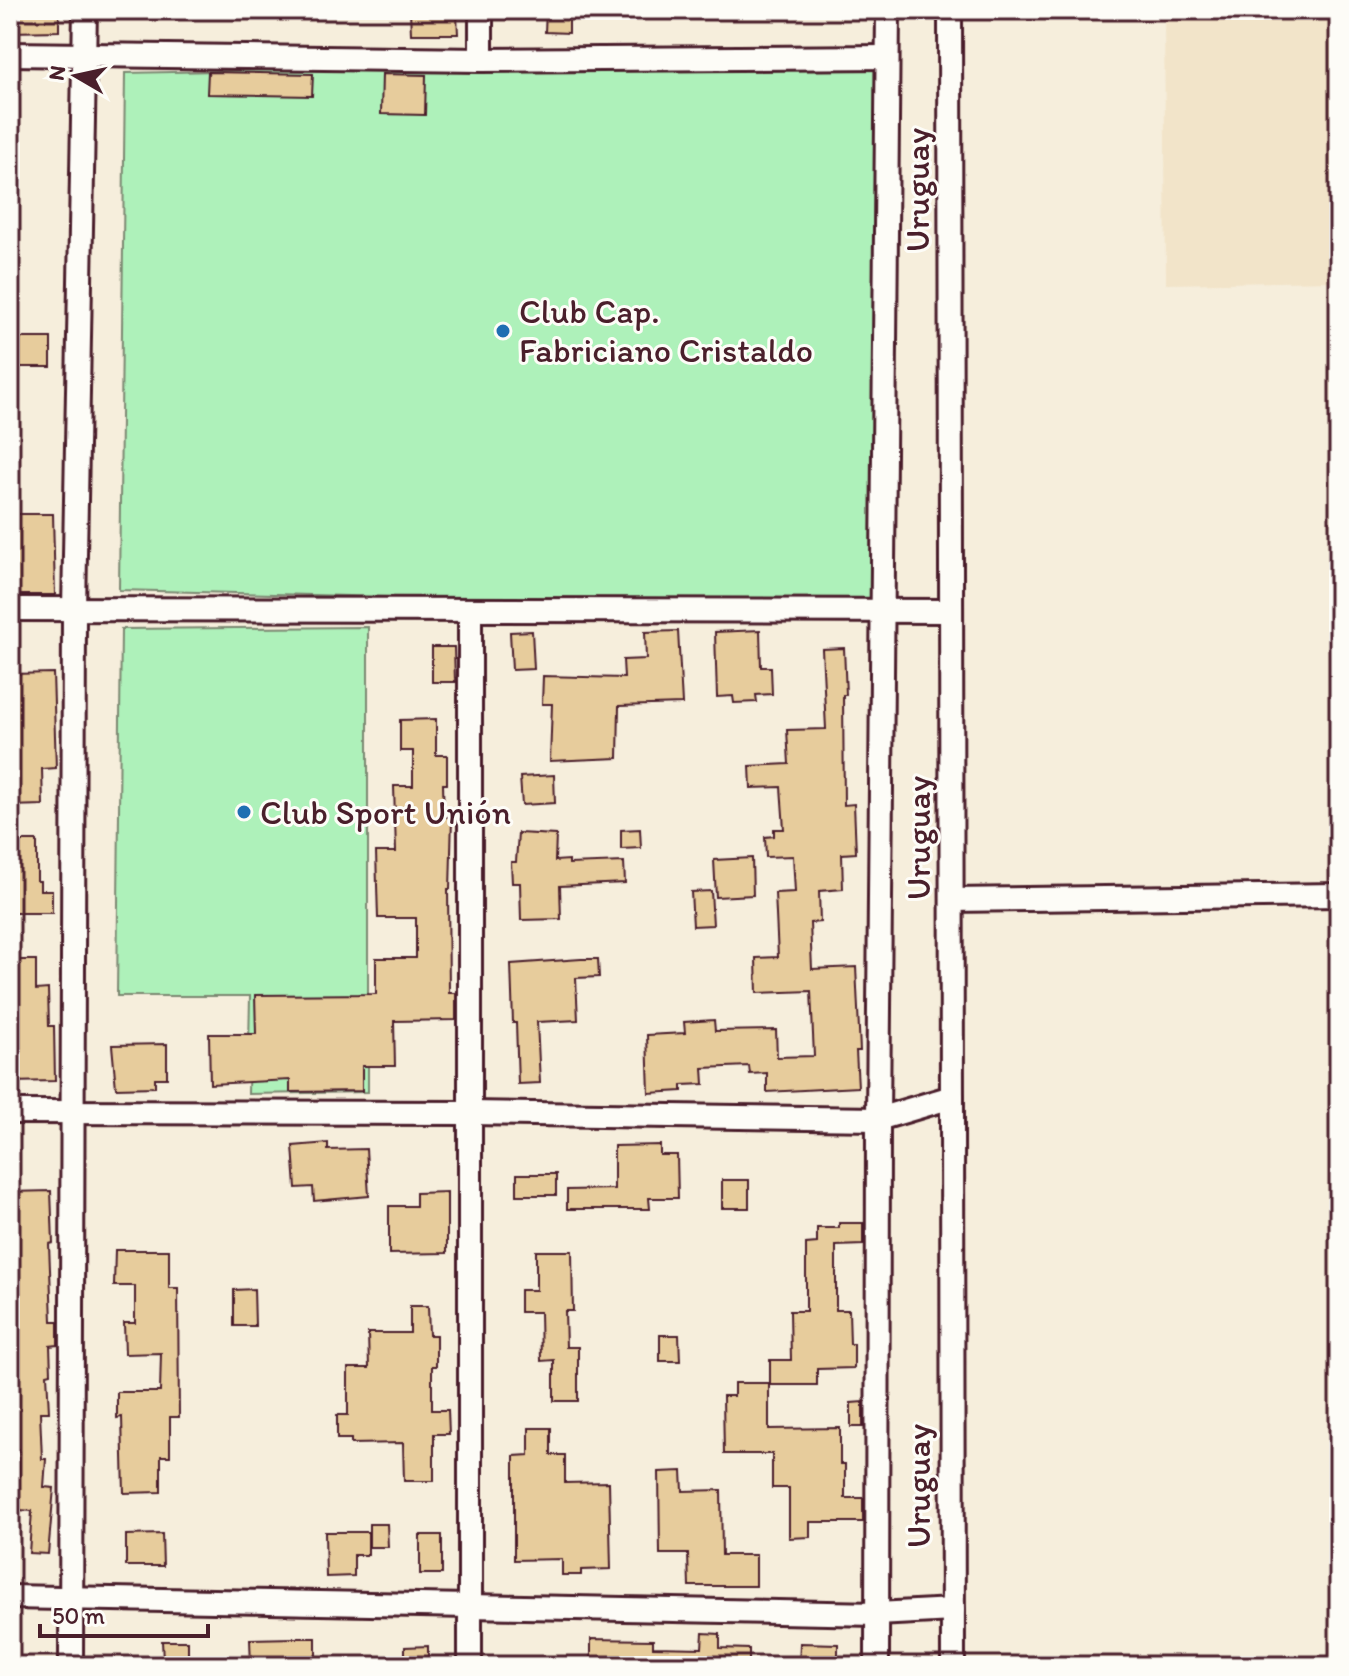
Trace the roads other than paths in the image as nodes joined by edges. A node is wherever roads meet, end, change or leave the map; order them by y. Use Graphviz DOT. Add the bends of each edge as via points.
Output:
graph roads {
  1 [pos="85,10"];
  2 [pos="481,10"];
  3 [pos="888,10"];
  4 [pos="950,10"];
  5 [pos="10,54"];
  6 [pos="84,55"];
  7 [pos="887,57"];
  8 [pos="481,60"];
  9 [pos="10,609"];
  10 [pos="74,609"];
  11 [pos="470,610"];
  12 [pos="883,610"];
  13 [pos="951,611"];
  14 [pos="1339,895"];
  15 [pos="952,900"];
  16 [pos="952,1097"];
  17 [pos="73,1111"];
  18 [pos="10,1112"];
  19 [pos="470,1113"];
  20 [pos="878,1119"];
  21 [pos="10,1597"];
  22 [pos="72,1597"];
  23 [pos="470,1606"];
  24 [pos="953,1610"];
  25 [pos="877,1614"];
  26 [pos="71,1666"];
  27 [pos="470,1666"];
  28 [pos="877,1666"];
  29 [pos="953,1666"];
  1 -- 6 [label="street"];
  2 -- 8 [label="street"];
  3 -- 7 [label="street"];
  4 -- 13 [label="street, Uruguay"];
  5 -- 6 [label="street"];
  6 -- 8 [label="street"];
  6 -- 10 [label="street"];
  7 -- 8 [label="street"];
  7 -- 12 [label="street"];
  9 -- 10 [label="street"];
  10 -- 11 [label="street"];
  10 -- 17 [label="street"];
  11 -- 12 [label="street"];
  11 -- 19 [label="street"];
  12 -- 13 [label="street"];
  12 -- 20 [label="street"];
  13 -- 15 [label="street, Uruguay"];
  14 -- 15 [label="street"];
  15 -- 16 [label="street, Uruguay"];
  16 -- 20 [label="street"];
  16 -- 24 [label="street, Uruguay"];
  17 -- 18 [label="street"];
  17 -- 19 [label="street"];
  17 -- 22 [label="street"];
  19 -- 20 [label="street"];
  19 -- 23 [label="street"];
  20 -- 25 [label="street"];
  21 -- 22 [label="street"];
  22 -- 23 [label="street"];
  22 -- 26 [label="street"];
  23 -- 25 [label="street"];
  23 -- 27 [label="street"];
  24 -- 25 [label="street"];
  24 -- 29 [label="street, Uruguay"];
  25 -- 28 [label="street"];
}
